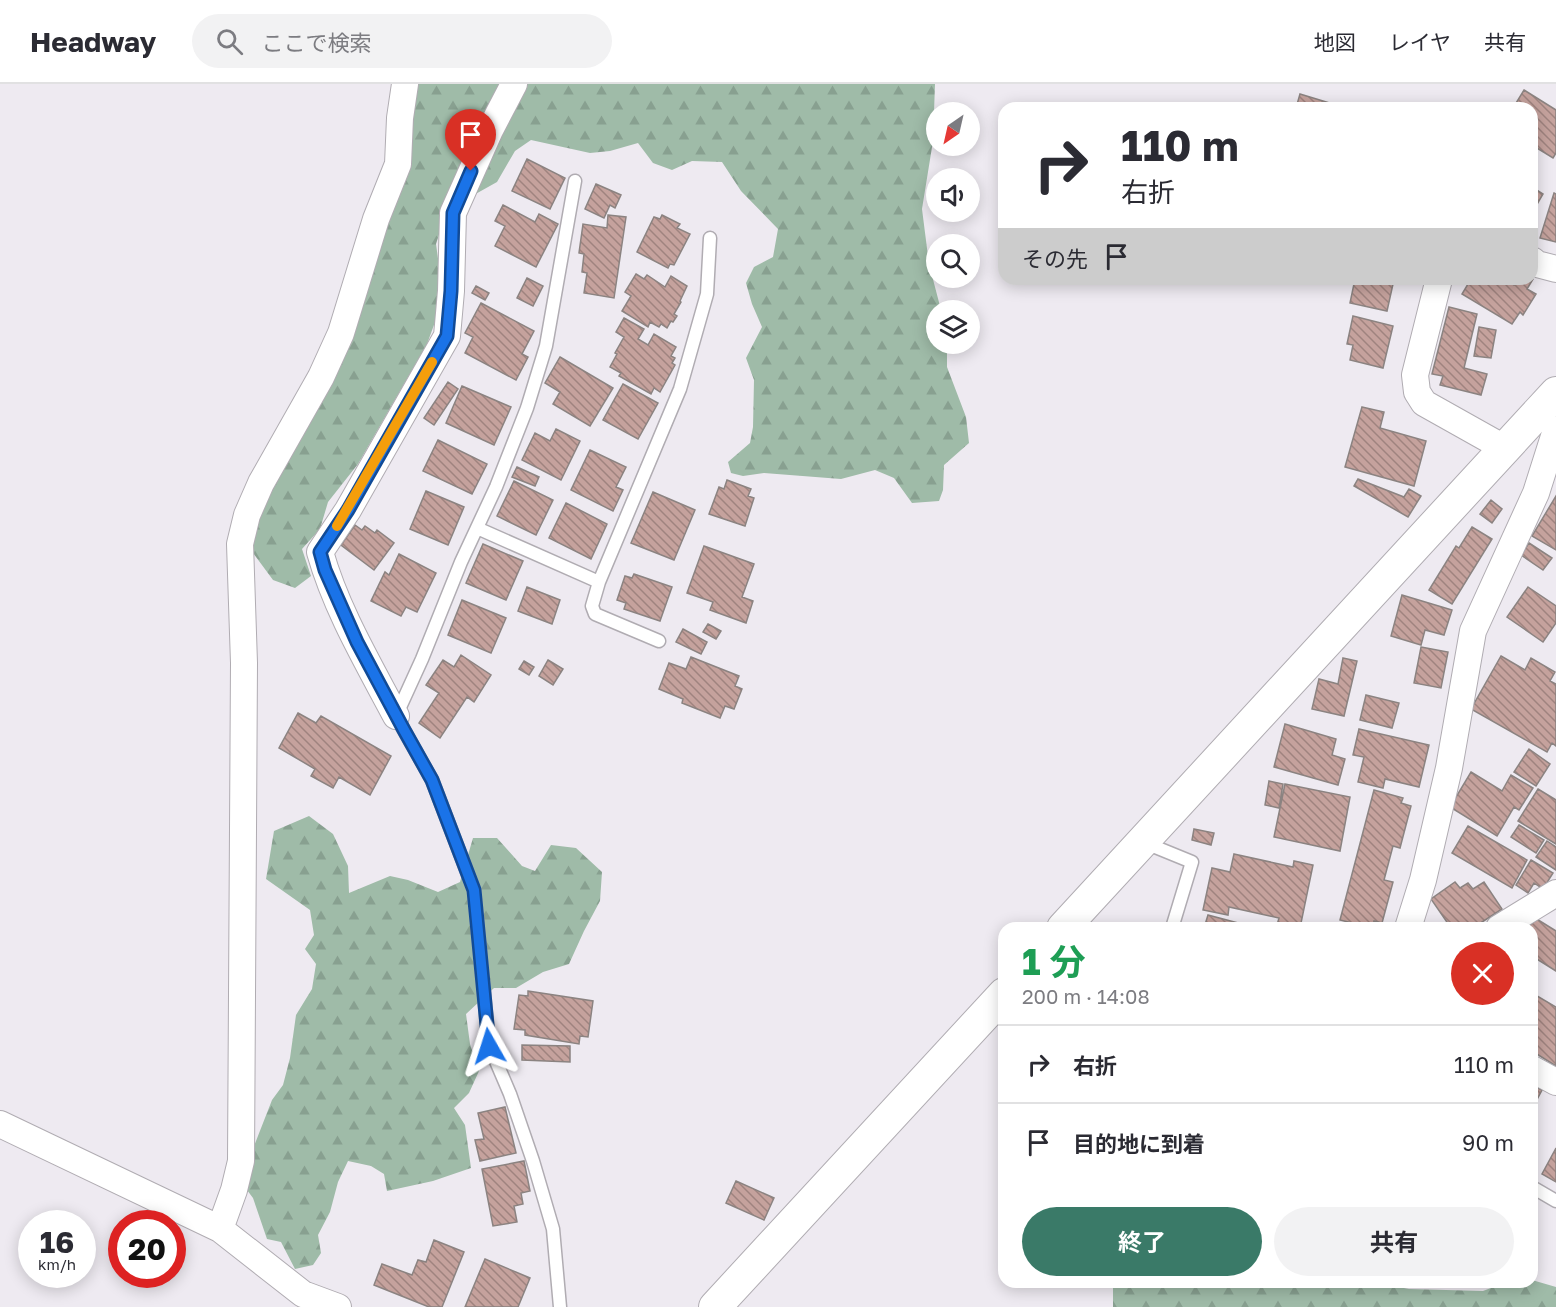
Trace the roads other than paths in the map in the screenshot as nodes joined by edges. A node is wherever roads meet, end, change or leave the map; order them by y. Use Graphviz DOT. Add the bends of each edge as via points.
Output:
graph roads {
  1 [pos="405,84"];
  2 [pos="514,84"];
  3 [pos="575,181"];
  4 [pos="710,238"];
  5 [pos="1538,264"];
  6 [pos="1556,269"];
  7 [pos="1438,285"];
  8 [pos="1556,393"];
  9 [pos="1556,430"];
  10 [pos="1506,449"];
  11 [pos="477,528"];
  12 [pos="599,582"];
  13 [pos="659,641"];
  14 [pos="396,716"];
  15 [pos="1142,842"];
  16 [pos="1556,893"];
  17 [pos="1069,922"];
  18 [pos="1174,922"];
  19 [pos="1410,922"];
  20 [pos="1509,922"];
  21 [pos="998,1000"];
  22 [pos="1538,1072"];
  23 [pos="1556,1082"];
  24 [pos="0,1124"];
  25 [pos="1538,1190"];
  26 [pos="1556,1201"];
  27 [pos="220,1229"];
  28 [pos="300,1301"];
  29 [pos="338,1307"];
  30 [pos="560,1307"];
  31 [pos="715,1307"];
  1 -- 27 [label="street" via="398,164 376,219 341,333 321,377 261,483 240,544 244,663 241,1161"];
  2 -- 14 [label="street" via="453,213 447,336 320,552 357,642"];
  3 -- 11 [label="lane" via="546,346 527,408"];
  4 -- 12 [label="lane" via="707,294 680,389"];
  5 -- 6 [label="street"];
  7 -- 10 [label="street" via="1415,375 1417,392 1424,403"];
  8 -- 10 [label="street"];
  9 -- 19 [label="street" via="1536,493 1473,631 1449,768"];
  10 -- 15 [label="street"];
  11 -- 12 [label="lane"];
  11 -- 14 [label="lane"];
  12 -- 13 [label="lane" via="592,606 595,614"];
  14 -- 30 [label="lane" via="432,780 474,890 489,1046 534,1161 554,1229"];
  15 -- 17 [label="street"];
  15 -- 18 [label="lane" via="1192,861"];
  16 -- 20 [label="street"];
  21 -- 31 [label="street"];
  22 -- 23 [label="street"];
  24 -- 27 [label="street"];
  25 -- 26 [label="lane"];
  27 -- 28 [label="street"];
  28 -- 29 [label="street"];
}
